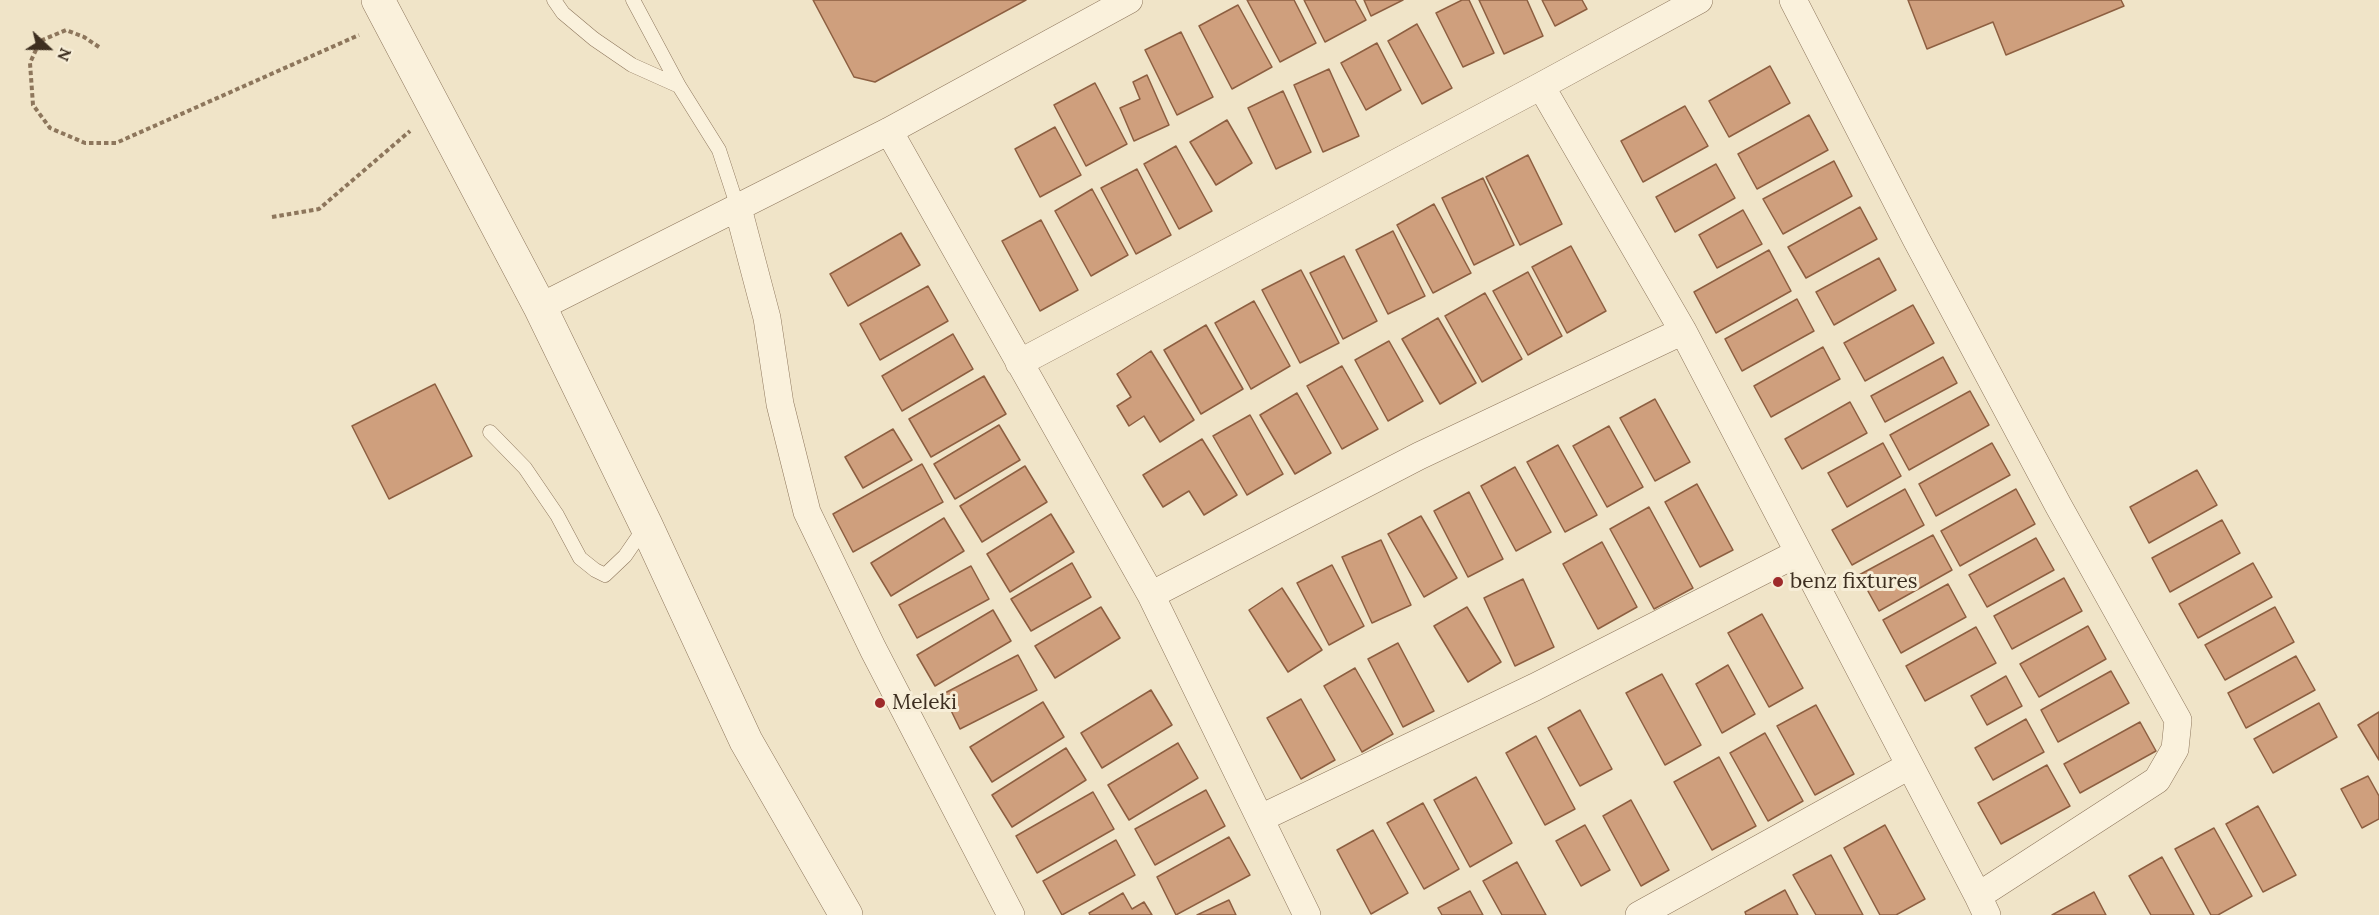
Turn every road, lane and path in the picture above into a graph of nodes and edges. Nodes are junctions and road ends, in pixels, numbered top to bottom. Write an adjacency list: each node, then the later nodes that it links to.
1 (554, 0): 8 (lane)
2 (633, 0): 8 (lane)
3 (1129, 0): 11 (street)
4 (1699, 0): 9 (street)
5 (1793, 0): 23 (street)
6 (384, 11): 7 (path); 10 (street)
7 (99, 46)
8 (680, 86): 12 (lane)
9 (1541, 87): 15 (street); 16 (street)
10 (436, 109): 13 (path); 14 (street)
11 (889, 131): 12 (street); 16 (street)
12 (738, 208): 14 (street); 25 (street)
13 (272, 217)
14 (540, 307): 18 (street)
15 (1683, 332): 19 (street); 20 (street)
16 (1019, 363): 20 (street)
17 (490, 432): 18 (lane)
18 (646, 525): 24 (street)
19 (1798, 553): 21 (street); 22 (street)
20 (1151, 595): 22 (street)
21 (1910, 766): 23 (street); 27 (street)
22 (1261, 818): 26 (street)
23 (1983, 906)
24 (846, 915)
25 (1011, 915)
26 (1307, 915)
27 (1640, 915)

